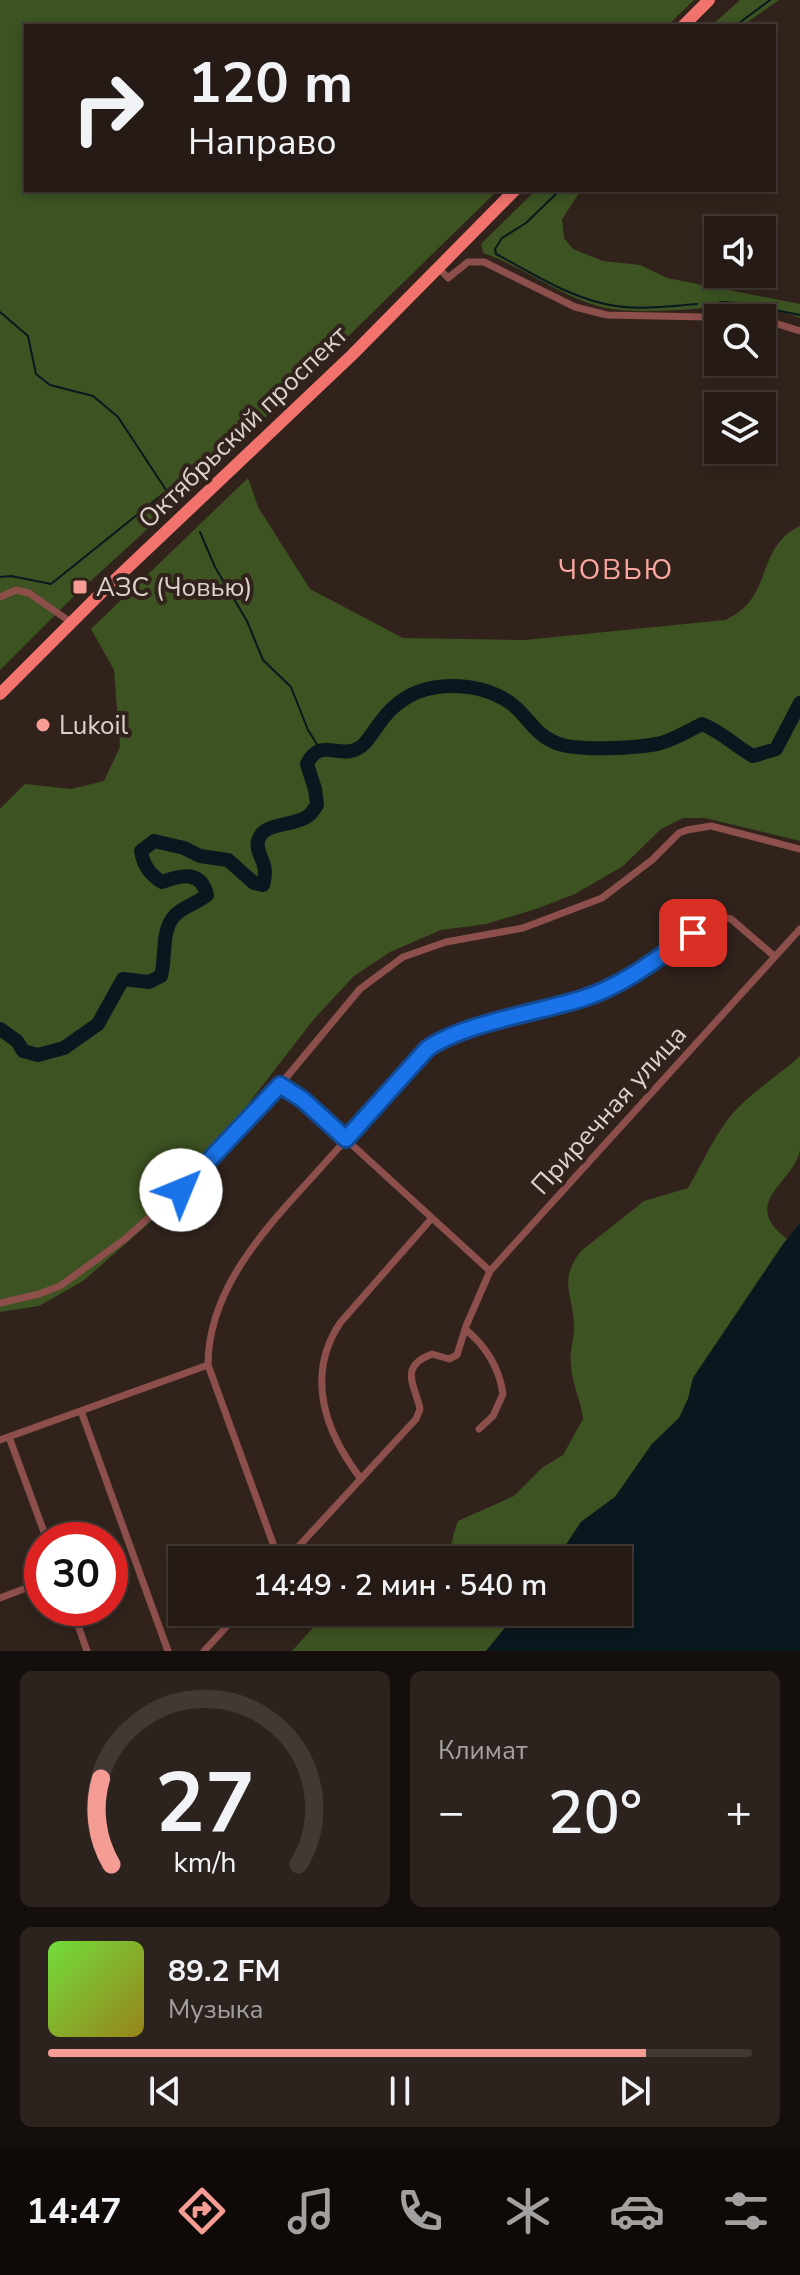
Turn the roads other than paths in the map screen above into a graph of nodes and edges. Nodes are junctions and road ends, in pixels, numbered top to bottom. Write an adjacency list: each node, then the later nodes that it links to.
1 (709, 0): 2 (main road)
2 (685, 24)
3 (513, 192): 4 (main road, Октябрьский проспект)
4 (437, 266): 5 (street); 9 (main road, Октябрьский проспект)
5 (704, 317)
6 (776, 323): 7 (street)
7 (800, 331)
8 (0, 597): 9 (street)
9 (72, 623): 10 (main road, Октябрьский проспект)
10 (0, 694)
11 (800, 849): 14 (street)
12 (800, 929): 13 (street, Приречная улица)
13 (774, 956): 15 (street); 17 (street, Приречная улица)
14 (280, 1085): 15 (street); 18 (street)
15 (346, 1139): 16 (street); 20 (street)
16 (432, 1218): 17 (street); 25 (street)
17 (490, 1271): 19 (street, Приречная улица)
18 (0, 1303)
19 (465, 1329): 22 (street); 25 (street, Приречная улица)
20 (208, 1365): 21 (street); 27 (street)
21 (81, 1411): 23 (street); 34 (street)
22 (479, 1429)
23 (9, 1437): 24 (street); 26 (street)
24 (0, 1440)
25 (361, 1479): 28 (street, Приречная улица)
26 (40, 1522)
27 (274, 1546)
28 (299, 1546)
29 (24, 1589): 30 (street)
30 (0, 1598)
31 (78, 1626): 33 (street)
32 (227, 1626): 35 (street)
33 (87, 1651)
34 (168, 1651)
35 (204, 1651)

